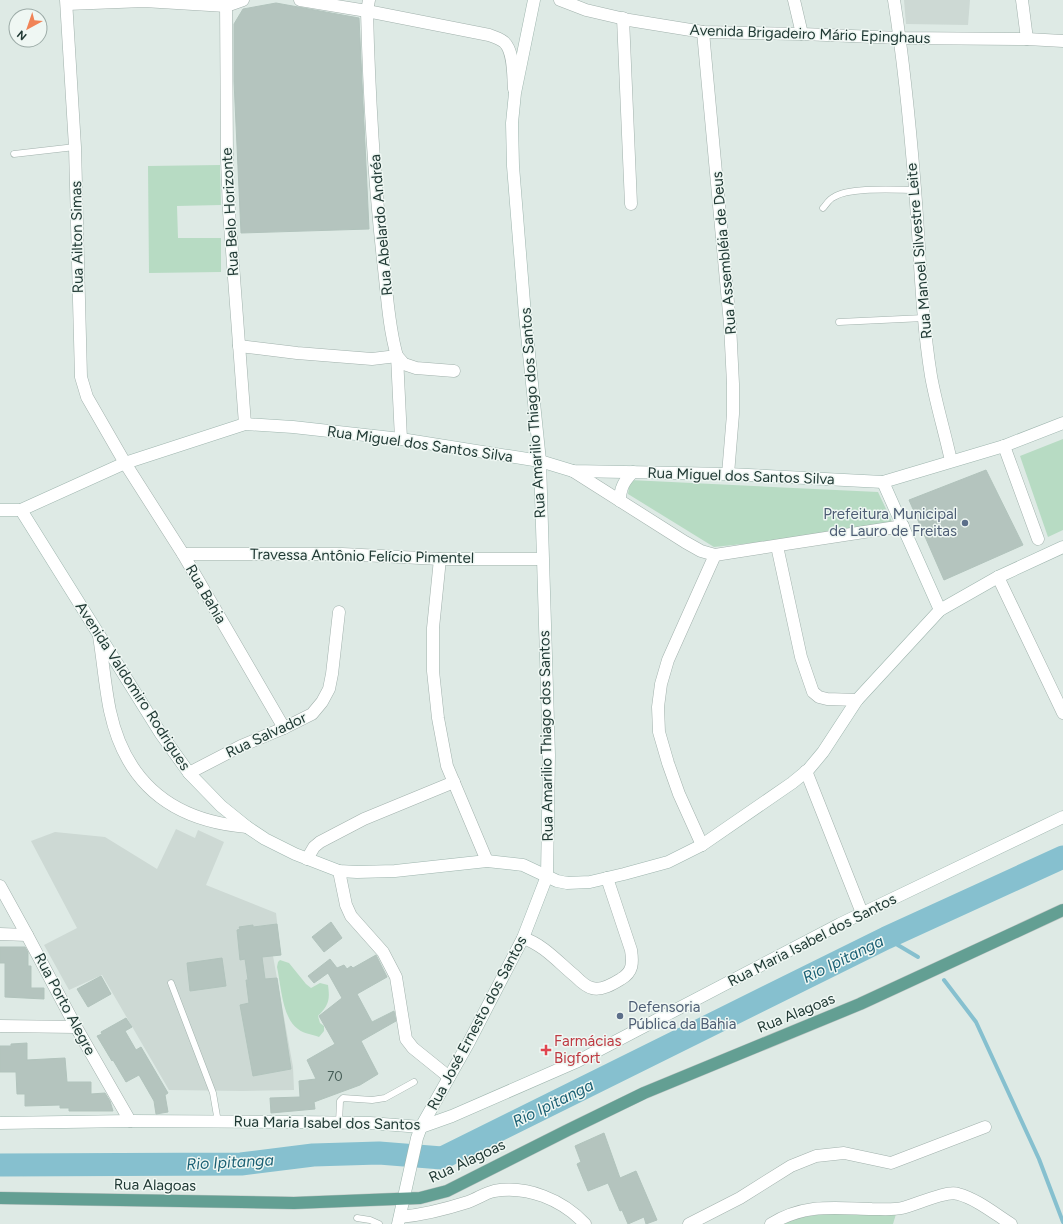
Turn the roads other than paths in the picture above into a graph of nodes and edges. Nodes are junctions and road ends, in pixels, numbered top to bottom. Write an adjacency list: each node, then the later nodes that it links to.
1 (243, 0): 9 (street)
2 (300, 0): 10 (street)
3 (534, 0): 17 (street, Rua Amarilio Thiago dos Santos)
4 (560, 0): 11 (street, Avenida Brigadeiro Mário Epinghaus)
5 (794, 0): 13 (street)
6 (894, 0): 14 (street, Rua Manoel Silvestre Leite)
7 (1022, 0): 15 (street)
8 (66, 2): 9 (street); 18 (street, Rua Ailton Simas)
9 (226, 3): 25 (street, Rua Belo Horizonte)
10 (368, 6): 17 (street); 26 (street, Rua Abelardo Andréa)
11 (623, 18): 12 (street, Avenida Brigadeiro Mário Epinghaus); 21 (street)
12 (703, 32): 13 (street, Avenida Brigadeiro Mário Epinghaus); 37 (street, Rua Assembléia de Deus)
13 (802, 34): 14 (street, Avenida Brigadeiro Mário Epinghaus)
14 (900, 38): 15 (street, Avenida Brigadeiro Mário Epinghaus); 20 (street, Rua Manoel Silvestre Leite)
15 (1027, 39): 16 (street, Avenida Brigadeiro Mário Epinghaus)
16 (1063, 41)
17 (514, 93): 32 (street, Rua Amarilio Thiago dos Santos)
18 (75, 147): 19 (lane); 34 (street, Rua Ailton Simas)
19 (14, 154)
20 (915, 190): 22 (lane); 23 (street, Rua Manoel Silvestre Leite)
21 (631, 204)
22 (823, 208)
23 (924, 318): 24 (lane); 33 (street, Rua Manoel Silvestre Leite)
24 (839, 322)
25 (239, 346): 26 (street); 29 (street, Rua Belo Horizonte)
26 (396, 356): 27 (street); 30 (street, Rua Abelardo Andréa)
27 (454, 371)
28 (1063, 423): 31 (street, Rua Miguel dos Santos Silva)
29 (246, 424): 30 (street, Rua Miguel dos Santos Silva); 34 (street, Rua Miguel dos Santos Silva)
30 (401, 439): 32 (street, Rua Miguel dos Santos Silva)
31 (1004, 446): 33 (street, Rua Miguel dos Santos Silva); 43 (street)
32 (540, 461): 35 (street, Rua Miguel dos Santos Silva); 49 (street, Rua Amarilio Thiago dos Santos)
33 (951, 461): 38 (street, Rua Miguel dos Santos Silva)
34 (125, 463): 41 (street, Rua Miguel dos Santos Silva); 46 (street, Rua Bahia)
35 (573, 472): 36 (street, Rua Miguel dos Santos Silva); 39 (street)
36 (633, 472): 37 (street, Rua Miguel dos Santos Silva); 39 (street)
37 (728, 474): 38 (street, Rua Miguel dos Santos Silva)
38 (883, 482): 42 (street)
39 (620, 501): 47 (street)
40 (0, 510): 41 (street)
41 (21, 510): 53 (street, Avenida Valdomiro Rodrigues)
42 (903, 526): 44 (street); 51 (street)
43 (1038, 539)
44 (777, 546): 47 (street); 54 (street)
45 (1063, 547): 50 (street, Avenida Valdomiro Rodrigues)
46 (183, 554): 48 (street, Travessa Antônio Felício Pimentel); 56 (street, Rua Bahia)
47 (715, 555): 62 (street)
48 (440, 559): 49 (street, Travessa Antônio Felício Pimentel); 59 (street)
49 (542, 559): 66 (street, Rua Amarilio Thiago dos Santos)
50 (998, 577): 51 (street, Avenida Valdomiro Rodrigues); 55 (street)
51 (940, 610): 54 (street, Avenida Valdomiro Rodrigues)
52 (339, 612): 56 (street, Rua Salvador)
53 (99, 636): 58 (street, Avenida Valdomiro Rodrigues); 61 (street)
54 (858, 700): 57 (street, Avenida Valdomiro Rodrigues)
55 (1063, 713)
56 (284, 728): 58 (street, Rua Salvador)
57 (806, 771): 62 (street, Avenida Valdomiro Rodrigues); 70 (street)
58 (189, 773): 61 (street, Avenida Valdomiro Rodrigues)
59 (454, 782): 63 (street); 64 (street)
60 (1063, 817): 70 (street, Rua Maria Isabel dos Santos)
61 (247, 828): 63 (street, Avenida Valdomiro Rodrigues)
62 (702, 845): 67 (street, Avenida Valdomiro Rodrigues)
63 (307, 859): 65 (street, Avenida Valdomiro Rodrigues)
64 (487, 861): 65 (street, Avenida Valdomiro Rodrigues); 66 (street, Avenida Valdomiro Rodrigues)
65 (339, 871): 77 (street)
66 (548, 876): 67 (street, Avenida Valdomiro Rodrigues); 73 (street, Rua José Ernesto dos Santos)
67 (607, 878): 73 (street)
68 (0, 886): 72 (street, Rua Porto Alegre)
69 (1063, 910): 86 (main road, Rua Alagoas)
70 (862, 913): 84 (street, Rua Maria Isabel dos Santos)
71 (0, 934): 72 (street)
72 (27, 935): 76 (street, Rua Porto Alegre)
73 (523, 938): 77 (street, Rua José Ernesto dos Santos)
74 (171, 983): 80 (lane)
75 (0, 1026): 76 (street)
76 (76, 1026): 79 (street, Rua Porto Alegre)
77 (449, 1077): 84 (street, Rua José Ernesto dos Santos)
78 (414, 1082): 82 (lane)
79 (130, 1121): 80 (street, Rua Maria Isabel dos Santos); 81 (street, Rua Maria Isabel dos Santos)
80 (218, 1122): 82 (street, Rua Maria Isabel dos Santos)
81 (0, 1123)
82 (339, 1123): 84 (street, Rua Maria Isabel dos Santos)
83 (985, 1127): 91 (street)
84 (419, 1132): 86 (street, Rua José Ernesto dos Santos)
85 (0, 1198): 86 (main road, Rua Alagoas)
86 (403, 1198): 88 (street, Rua José Ernesto dos Santos)
87 (357, 1218): 89 (lane)
88 (399, 1220): 90 (street, Rua José Ernesto dos Santos)
89 (379, 1224)
90 (585, 1224)
91 (689, 1224)
92 (771, 1224): 93 (street)
93 (1011, 1224)

